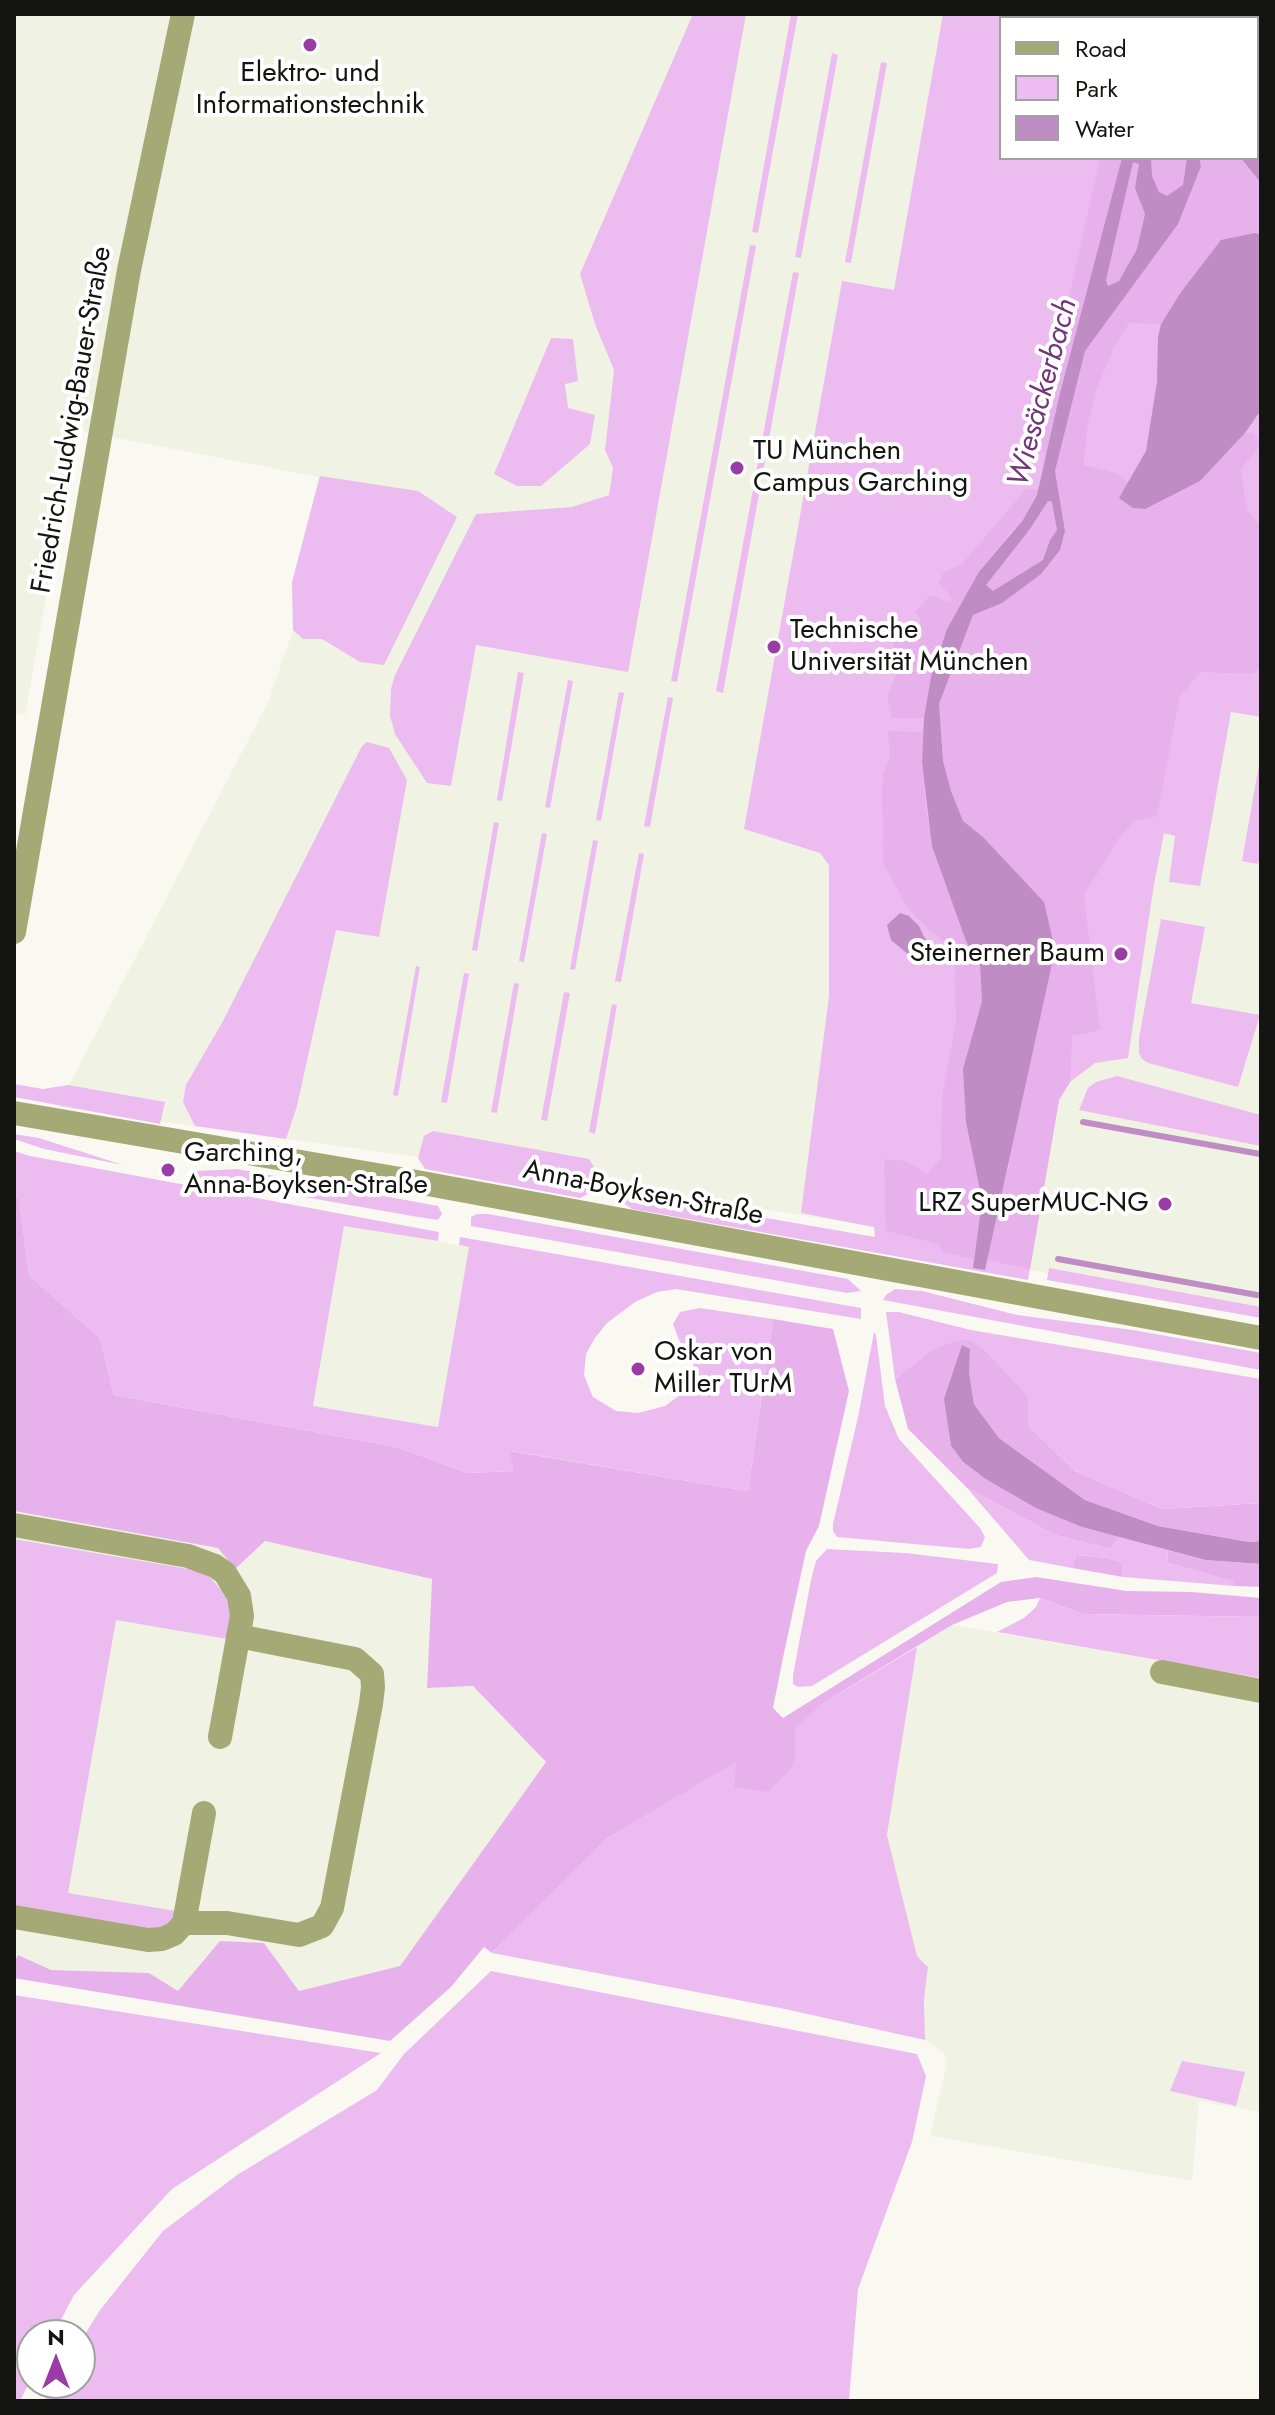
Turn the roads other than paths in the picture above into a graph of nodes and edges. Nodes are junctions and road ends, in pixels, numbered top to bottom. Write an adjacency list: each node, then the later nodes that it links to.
1 (183, 14): 2 (street, Friedrich-Ludwig-Bauer-Straße)
2 (14, 932)
3 (14, 1113): 4 (street, Anna-Boyksen-Straße)
4 (1261, 1338)
5 (14, 1525): 6 (street)
6 (238, 1636): 9 (street); 12 (street)
7 (1162, 1672): 8 (street)
8 (1261, 1691)
9 (220, 1737)
10 (204, 1813): 12 (street)
11 (14, 1917): 12 (street)
12 (184, 1923)

